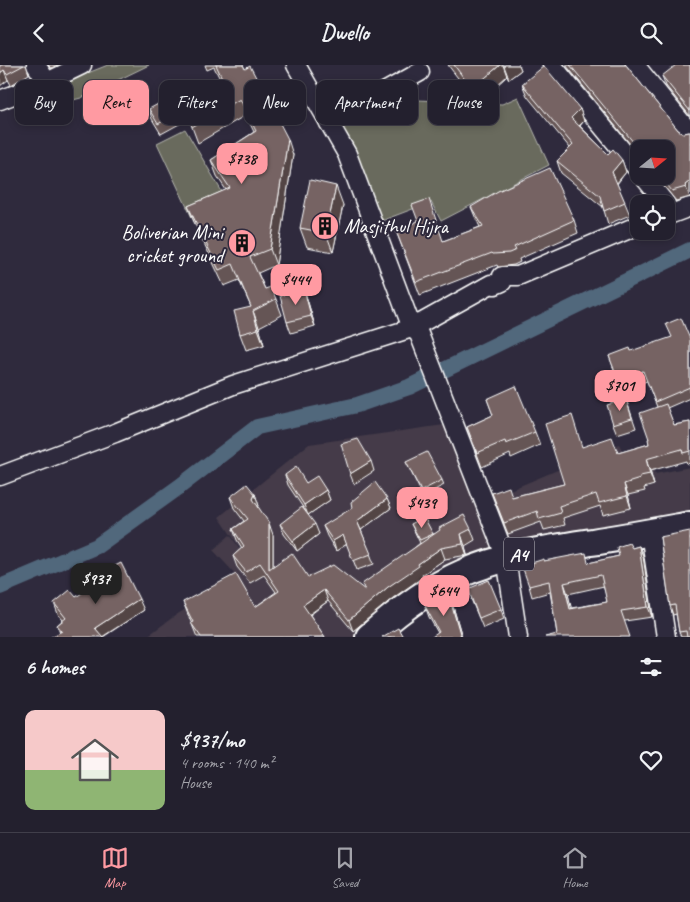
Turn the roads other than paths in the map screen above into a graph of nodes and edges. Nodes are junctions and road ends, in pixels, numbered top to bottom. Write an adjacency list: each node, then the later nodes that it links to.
1 (36, 65): 7 (street)
2 (82, 65): 8 (street)
3 (296, 65): 12 (street)
4 (552, 65): 15 (street)
5 (635, 65): 14 (street)
6 (420, 72): 9 (street)
7 (46, 80)
8 (51, 80)
9 (406, 80)
10 (15, 94): 11 (street)
11 (0, 100)
12 (316, 100)
13 (330, 125): 21 (street)
14 (690, 133)
15 (630, 160)
16 (650, 185): 17 (street)
17 (657, 195)
18 (690, 207): 19 (street)
19 (675, 208)
20 (630, 229): 21 (street)
21 (416, 331): 22 (street); 25 (street)
22 (0, 476)
23 (690, 525): 24 (highway, A4)
24 (650, 533): 25 (highway, A4); 28 (street)
25 (506, 558): 26 (highway, A4); 27 (street)
26 (369, 637)
27 (518, 637)
28 (666, 637)

